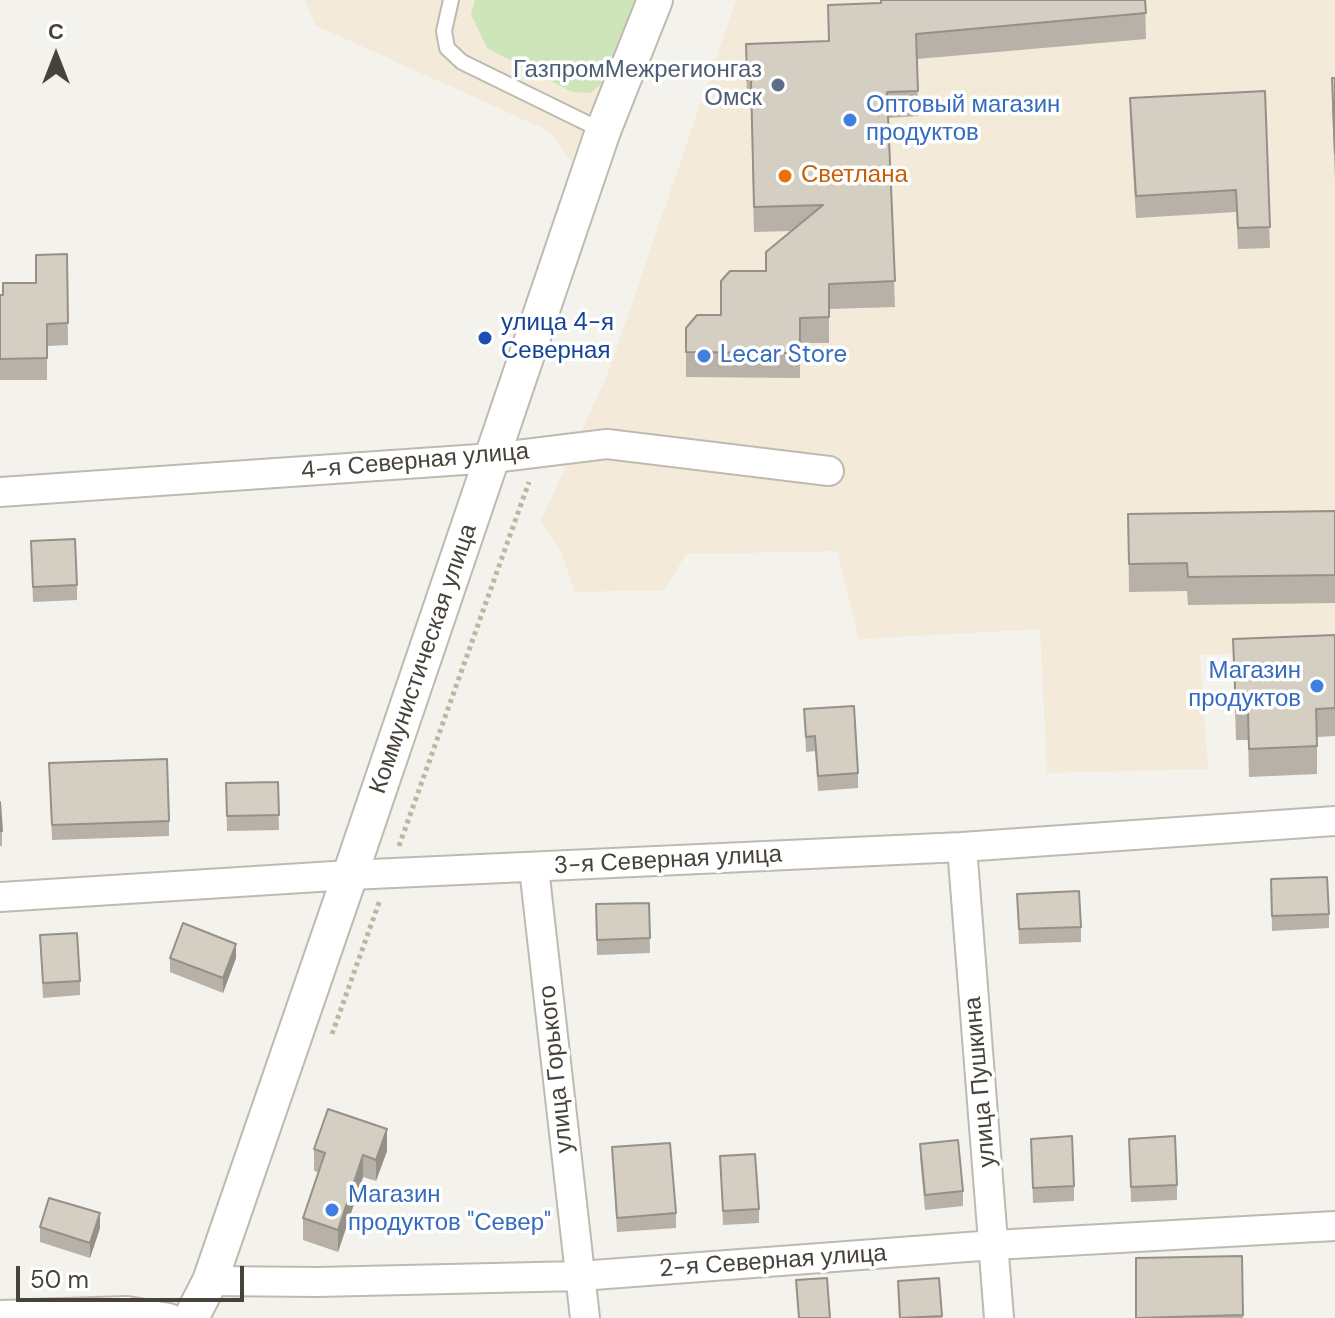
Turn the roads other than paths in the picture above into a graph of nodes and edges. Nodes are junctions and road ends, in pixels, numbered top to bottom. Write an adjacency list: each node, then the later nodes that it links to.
1 (451, 0): 3 (lane)
2 (655, 0): 3 (street, Коммунистическая улица)
3 (603, 131): 4 (street, Коммунистическая улица)
4 (493, 458): 5 (street, 4-я Северная улица); 6 (street, 4-я Северная улица); 10 (street, Коммунистическая улица)
5 (829, 471)
6 (0, 492)
7 (1335, 821): 8 (street, 3-я Северная улица)
8 (962, 847): 9 (street, 3-я Северная улица); 13 (street, улица Пушкина)
9 (534, 868): 10 (street, 3-я Северная улица); 14 (street, улица Горького)
10 (350, 875): 11 (street, 3-я Северная улица); 15 (street, Коммунистическая улица)
11 (0, 897)
12 (1335, 1226): 13 (street, 2-я Северная улица)
13 (994, 1245): 14 (street, 2-я Северная улица); 20 (street, улица Пушкина)
14 (580, 1276): 15 (street, 2-я Северная улица); 19 (street, улица Горького)
15 (210, 1281): 18 (street, Коммунистическая улица)
16 (0, 1315): 17 (street)
17 (169, 1318)
18 (191, 1318)
19 (585, 1318)
20 (999, 1318)

